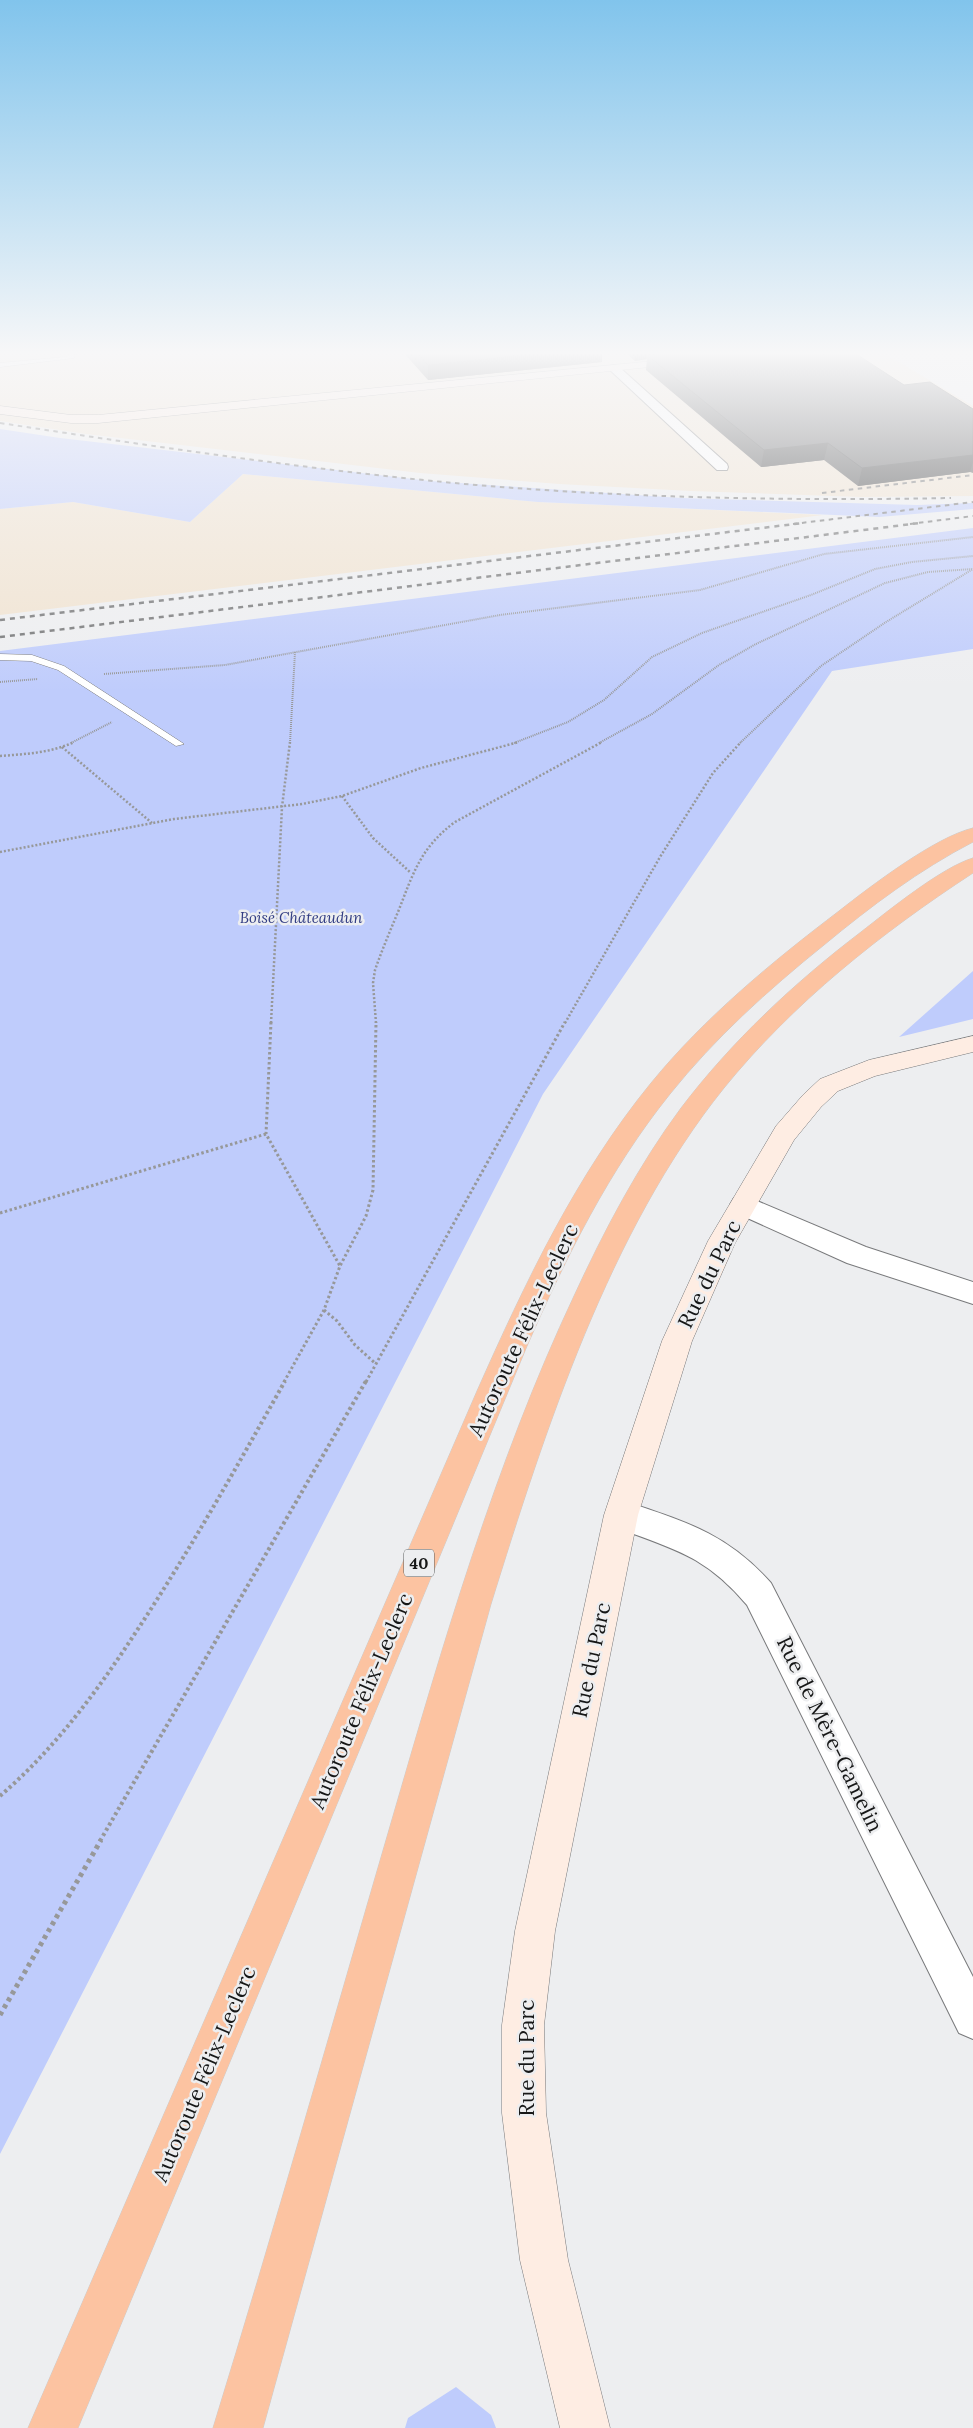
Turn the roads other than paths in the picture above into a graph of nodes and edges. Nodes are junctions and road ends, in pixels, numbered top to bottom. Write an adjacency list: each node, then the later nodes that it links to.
1 (0, 657): 2 (lane)
2 (179, 744)
3 (973, 834): 10 (highway, Autoroute Félix-Leclerc / 40)
4 (973, 864): 11 (highway)
5 (973, 1044): 6 (street, Rue du Parc)
6 (742, 1206): 7 (street); 8 (street, Rue du Parc)
7 (973, 1293)
8 (621, 1515): 9 (street, Rue de Mère-Gamelin); 12 (street, Rue du Parc)
9 (973, 2019)
10 (53, 2428)
11 (238, 2428)
12 (585, 2428)

